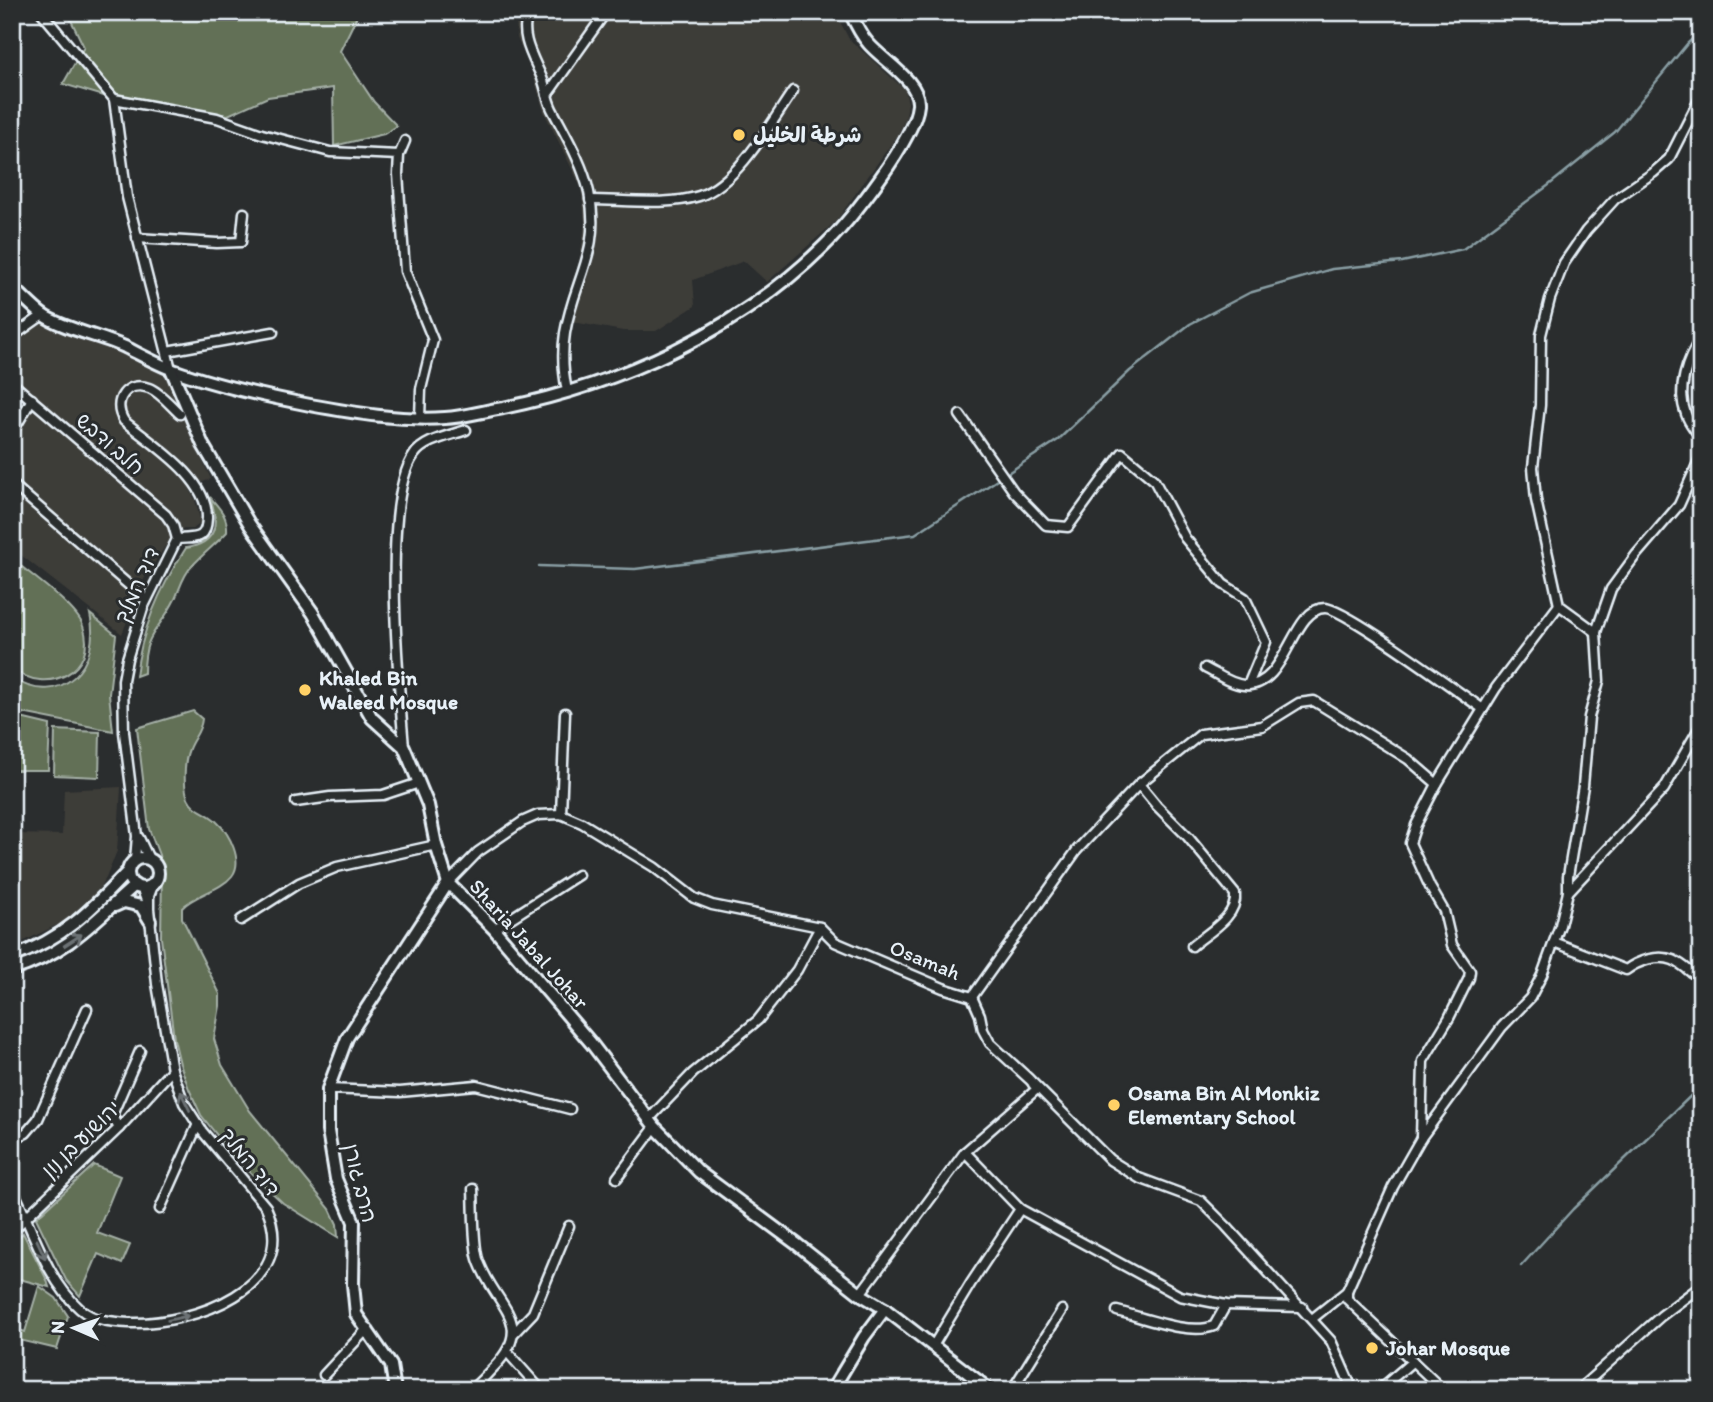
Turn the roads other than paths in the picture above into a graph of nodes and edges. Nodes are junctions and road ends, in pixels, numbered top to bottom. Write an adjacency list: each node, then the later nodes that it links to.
1 (41, 12): 8 (street)
2 (528, 12): 6 (street)
3 (606, 12): 6 (street)
4 (850, 12): 22 (street)
5 (793, 91): 11 (street)
6 (547, 94): 11 (street)
7 (1701, 96): 34 (street)
8 (114, 99): 10 (street); 13 (street)
9 (405, 141): 10 (street)
10 (399, 155): 26 (street)
11 (590, 200): 22 (street)
12 (244, 213): 13 (street)
13 (137, 238): 19 (street)
14 (12, 287): 15 (street)
15 (43, 315): 17 (street); 20 (street)
16 (273, 332): 19 (street)
17 (12, 337)
18 (1701, 338): 29 (street)
19 (167, 351): 20 (street)
20 (172, 369): 26 (street); 41 (street, Sharia Jabal Johar)
21 (12, 383): 23 (street, חלב ודבש)
22 (567, 391): 26 (street)
23 (32, 400): 28 (street); 32 (street, חלב ודבש)
24 (180, 414): 32 (street, דוד המלך)
25 (960, 415): 37 (street)
26 (420, 418)
27 (466, 430): 41 (street)
28 (12, 433)
29 (1701, 439)
30 (1701, 456): 35 (street)
31 (12, 484): 33 (street)
32 (177, 539): 33 (street, דוד המלך)
33 (146, 600): 47 (street, דוד המלך)
34 (1559, 605): 35 (street); 38 (street)
35 (1596, 632): 56 (street)
36 (1205, 668): 37 (street)
37 (1248, 685): 38 (street)
38 (1483, 709): 44 (street)
39 (565, 713): 46 (street)
40 (1701, 725): 56 (street)
41 (404, 747): 42 (street, Sharia Jabal Johar)
42 (419, 783): 45 (street); 48 (street, Sharia Jabal Johar)
43 (1139, 784): 44 (street); 63 (street); 67 (street)
44 (1437, 785): 77 (street)
45 (296, 802)
46 (561, 814): 54 (street); 60 (street, Osamah)
47 (137, 836): 49 (street, דוד המלך); 50 (street, דוד המלך)
48 (436, 845): 54 (street, Sharia Jabal Johar); 59 (street)
49 (149, 859): 50 (street); 53 (street)
50 (135, 860): 51 (street)
51 (128, 871): 55 (street); 64 (street)
52 (578, 875): 61 (street)
53 (154, 883): 55 (street); 58 (street, דוד המלך)
54 (448, 883): 61 (street, Sharia Jabal Johar); 72 (street, הרב גורן)
55 (138, 886): 57 (street); 58 (street, דוד המלך)
56 (1567, 892): 62 (street)
57 (110, 909): 58 (street); 65 (street, one-way to 57)
58 (149, 915): 70 (street, דוד המלך)
59 (241, 920)
60 (820, 927): 67 (street, Osamah); 74 (street)
61 (494, 929): 74 (street, Sharia Jabal Johar)
62 (1554, 942): 66 (street); 77 (street)
63 (1192, 946)
64 (12, 957)
65 (12, 970)
66 (1692, 973)
67 (972, 997): 71 (street, Osamah)
68 (87, 1009): 78 (street)
69 (140, 1051): 76 (street)
70 (172, 1070): 75 (street, דוד המלך, one-way to 70); 76 (street, יהושוע בן נון)
71 (1029, 1079): 79 (street); 92 (street, Osamah)
72 (328, 1089): 73 (street); 97 (street, הרב גורן)
73 (570, 1109)
74 (652, 1123): 80 (street); 90 (street, Sharia Jabal Johar)
75 (198, 1124): 83 (street); 85 (street, דוד המלך, one-way to 75)
76 (119, 1128): 85 (street, יהושוע בן נון)
77 (1421, 1138): 89 (street)
78 (12, 1139)
79 (965, 1152): 84 (street); 90 (street)
80 (617, 1178)
81 (12, 1188): 85 (street, דוד המלך)
82 (473, 1189): 98 (street)
83 (160, 1209)
84 (1020, 1209): 91 (street); 99 (street)
85 (26, 1216): 87 (street, יהושוע בן נון)
86 (569, 1226): 98 (street)
87 (12, 1231)
88 (1701, 1286): 112 (street)
89 (1347, 1291): 96 (street); 101 (street)
90 (860, 1294): 93 (street, Sharia Jabal Johar)
91 (1226, 1305): 92 (street); 95 (street)
92 (1302, 1307): 96 (street, Osamah)
93 (885, 1309): 99 (street, Sharia Jabal Johar); 106 (street)
94 (1062, 1310): 108 (street)
95 (1117, 1311)
96 (1312, 1319): 109 (street, Osamah)
97 (368, 1328): 102 (street); 103 (street, הרב גורן)
98 (514, 1333): 100 (street)
99 (933, 1346): 107 (street, Sharia Jabal Johar)
100 (508, 1353): 104 (street); 105 (street)
101 (1413, 1361): 110 (street); 111 (street)
102 (324, 1375)
103 (395, 1390)
104 (471, 1390)
105 (541, 1390)
106 (832, 1390)
107 (990, 1390)
108 (1012, 1390)
109 (1354, 1390)
110 (1379, 1390)
111 (1443, 1390)
112 (1578, 1390)

